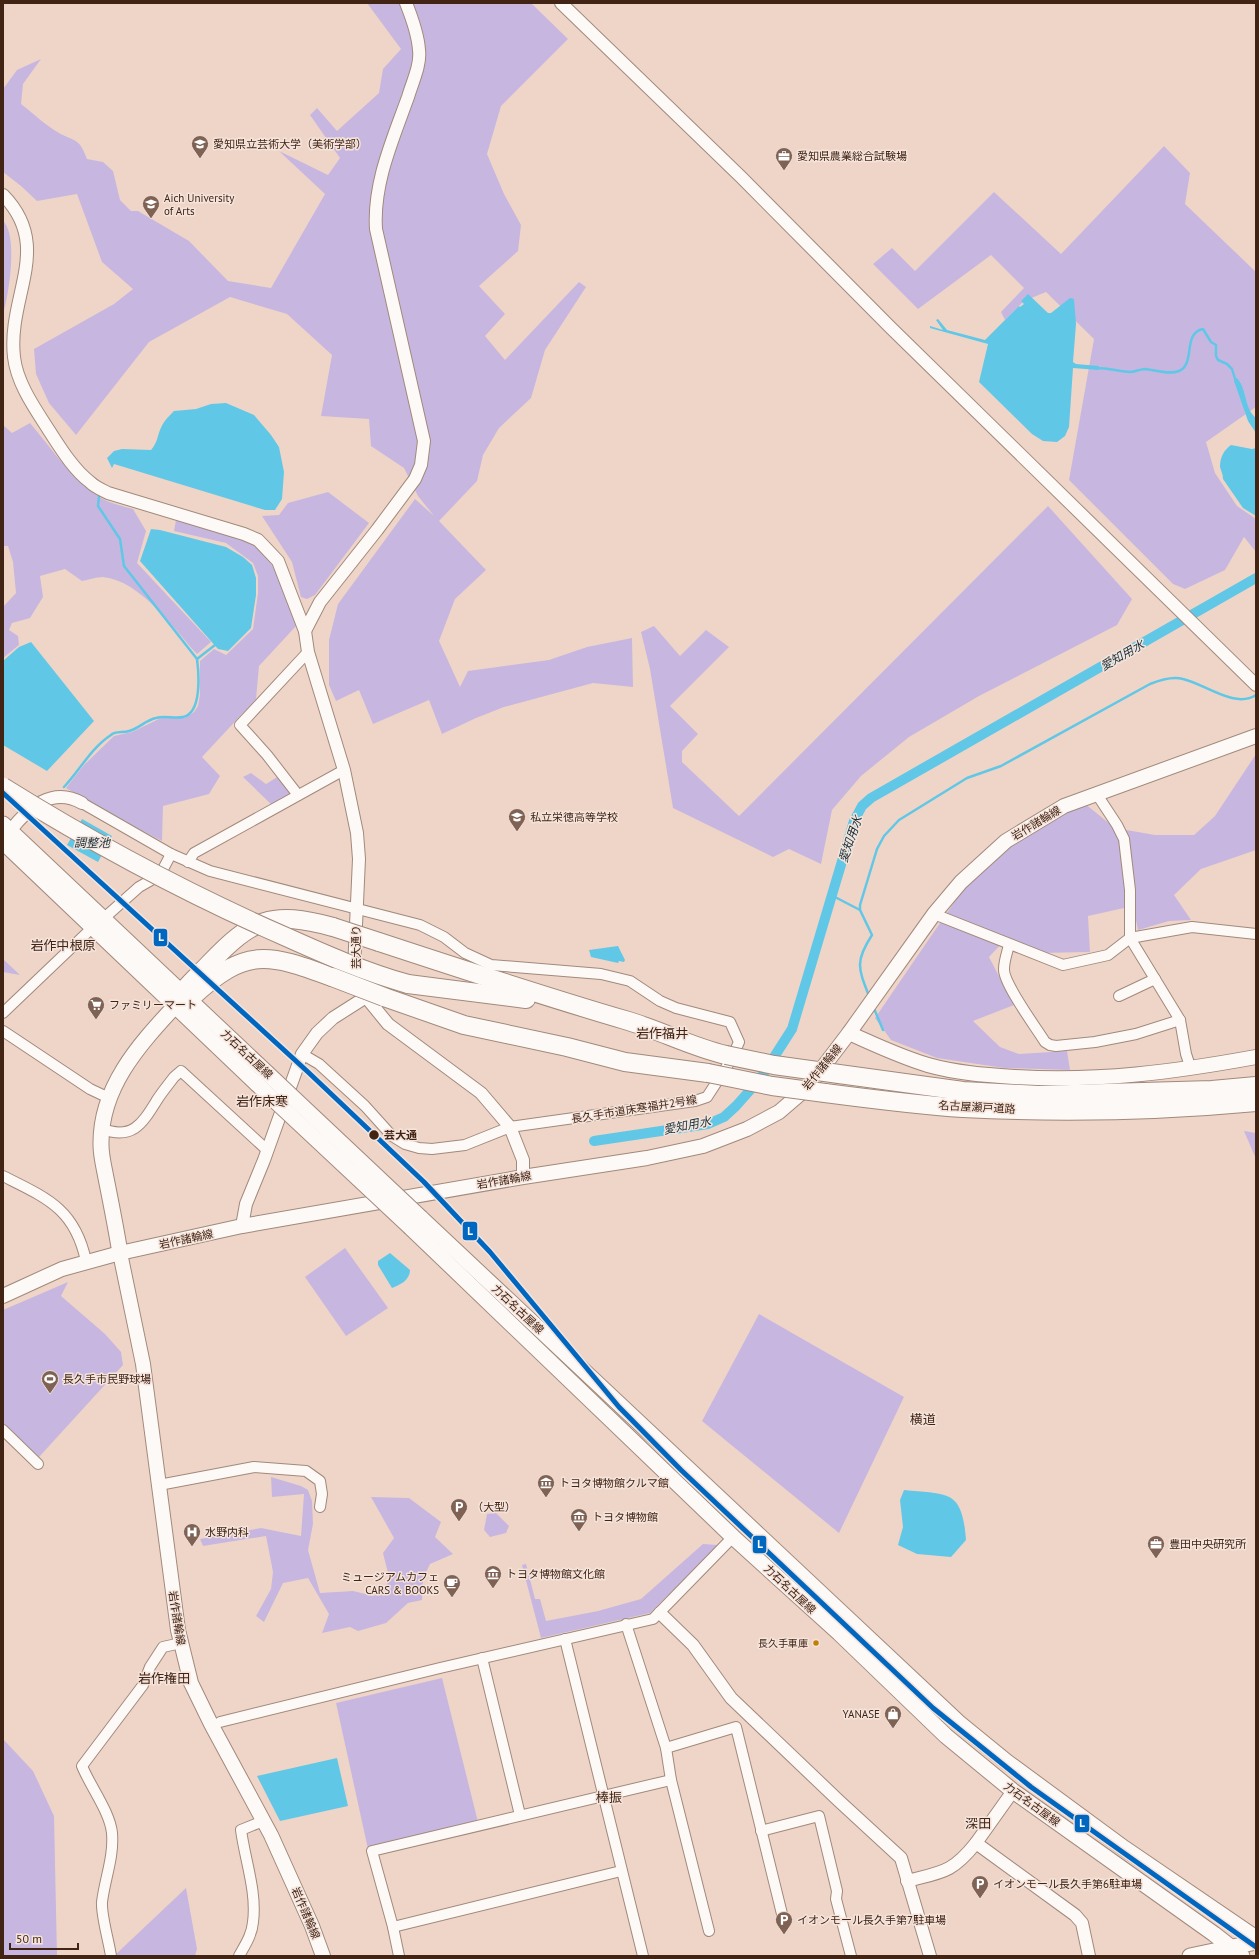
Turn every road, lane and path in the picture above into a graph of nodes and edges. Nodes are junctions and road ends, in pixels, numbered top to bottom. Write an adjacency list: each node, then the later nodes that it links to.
1 (406, 3): 4 (street)
2 (561, 3): 6 (street)
3 (3, 195): 4 (street, 芸大通り)
4 (305, 631): 5 (street, 芸大通り)
5 (308, 652): 8 (street, 芸大通り); 11 (street)
6 (1256, 685)
7 (1256, 736): 10 (main road, 岩作諸輪線)
8 (344, 770): 11 (street); 17 (street, 芸大通り)
9 (3, 787): 24 (highway, bridge)
10 (1096, 793): 18 (main road, 岩作諸輪線); 21 (street)
11 (298, 795): 16 (street)
12 (3, 796): 24 (highway)
13 (82, 803): 14 (street); 15 (street)
14 (5, 832): 19 (main road, 力石名古屋線)
15 (171, 854): 16 (street); 19 (street)
16 (188, 862): 17 (street)
17 (357, 910): 26 (street, 芸大通り); 40 (street, 長久手市道床寒福井2号線)
18 (934, 914): 22 (street); 32 (main road, 岩作諸輪線)
19 (98, 923): 27 (main road, 力石名古屋線); 29 (street)
20 (1256, 934): 21 (street)
21 (1130, 938): 22 (street); 23 (street)
22 (1009, 945): 30 (street)
23 (1155, 979): 25 (street); 30 (street)
24 (407, 988): 28 (highway); 33 (highway)
25 (1119, 996)
26 (366, 997): 34 (street); 40 (street, 芸大通り)
27 (182, 999): 28 (highway, bridge); 33 (highway, bridge); 38 (main road); 48 (main road, 力石名古屋線, bridge)
28 (577, 1007): 37 (highway, 名古屋瀬戸道路, bridge)
29 (3, 1013)
30 (1180, 1020): 36 (street)
31 (3, 1031): 38 (street)
32 (849, 1033): 36 (main road, 岩作諸輪線); 44 (main road, 岩作諸輪線)
33 (567, 1047): 39 (highway, 名古屋瀬戸道路, bridge)
34 (302, 1054): 40 (street); 42 (street)
35 (1256, 1057): 36 (main road, 岩作諸輪線)
36 (1191, 1069)
37 (1256, 1086)
38 (109, 1098): 41 (main road)
39 (1256, 1102)
40 (510, 1127): 44 (street)
41 (102, 1129): 42 (street); 46 (main road)
42 (267, 1150): 45 (street)
43 (3, 1176): 47 (street)
44 (523, 1177): 45 (main road, 岩作諸輪線)
45 (242, 1226): 46 (main road, 岩作諸輪線)
46 (120, 1253): 47 (main road, 岩作諸輪線); 52 (main road, 岩作諸輪線)
47 (86, 1261): 49 (main road, 岩作諸輪線)
48 (457, 1263): 54 (main road, 力石名古屋線); 74 (main road, 力石名古屋線)
49 (3, 1296)
50 (3, 1430): 51 (street)
51 (38, 1464)
52 (159, 1485): 53 (street); 58 (main road, 岩作諸輪線)
53 (320, 1507)
54 (733, 1536): 55 (street); 63 (main road, 力石名古屋線)
55 (660, 1613): 56 (street); 70 (street)
56 (626, 1624): 57 (street); 61 (street)
57 (565, 1639): 59 (street); 64 (street)
58 (180, 1644): 66 (main road, 岩作諸輪線); 77 (street)
59 (482, 1658): 60 (street); 65 (street)
60 (220, 1722)
61 (666, 1748): 62 (street); 67 (street)
62 (671, 1780): 64 (street); 73 (street)
63 (1013, 1791): 68 (street); 76 (main road, 力石名古屋線)
64 (604, 1795): 65 (street); 69 (street)
65 (520, 1815): 72 (street)
66 (263, 1821): 78 (street); 79 (main road, 岩作諸輪線)
67 (761, 1831): 71 (street); 82 (street)
68 (976, 1843): 70 (street); 84 (street)
69 (621, 1870): 72 (street); 81 (street)
70 (907, 1881): 83 (street)
71 (782, 1914)
72 (394, 1927): 80 (street)
73 (709, 1931)
74 (1256, 1938)
75 (1256, 1942): 76 (main road)
76 (1237, 1952): 85 (main road)
77 (111, 1956)
78 (239, 1956)
79 (323, 1956)
80 (399, 1956)
81 (643, 1956)
82 (851, 1956)
83 (930, 1956)
84 (1089, 1956)
85 (1190, 1956)

